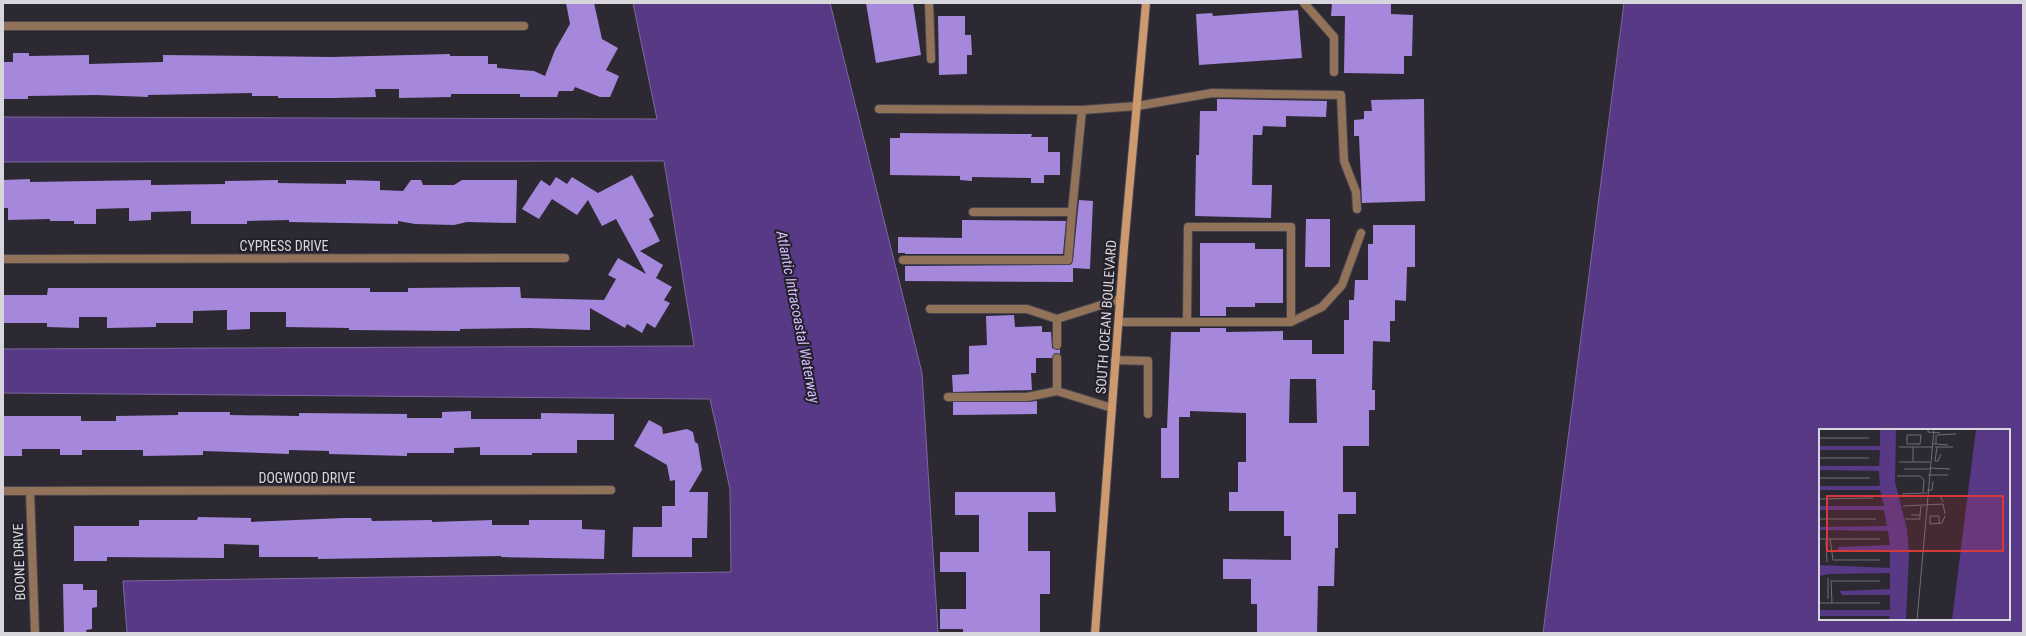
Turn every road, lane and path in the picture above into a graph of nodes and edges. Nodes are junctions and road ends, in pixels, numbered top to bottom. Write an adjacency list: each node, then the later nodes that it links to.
1 (929, 3): 6 (street)
2 (1146, 3): 8 (main road, SOUTH OCEAN BOULEVARD)
3 (1304, 3): 7 (street)
4 (3, 26): 5 (street)
5 (524, 26)
6 (930, 59)
7 (1334, 72)
8 (1137, 106): 10 (street); 11 (street); 18 (main road, SOUTH OCEAN BOULEVARD)
9 (879, 109): 10 (street)
10 (1082, 110): 13 (street)
11 (1357, 209)
12 (973, 212): 13 (street)
13 (1072, 212): 17 (street)
14 (1361, 233): 23 (street)
15 (566, 258): 16 (street, CYPRESS DRIVE)
16 (3, 259)
17 (903, 260)
18 (1120, 298): 20 (street); 21 (main road, SOUTH OCEAN BOULEVARD)
19 (930, 309): 20 (street)
20 (1057, 319): 24 (street)
21 (1118, 322): 22 (street); 26 (main road, SOUTH OCEAN BOULEVARD)
22 (1187, 322): 23 (street); 23 (street)
23 (1291, 322)
24 (1056, 345)
25 (1057, 358): 27 (street)
26 (1116, 360): 29 (main road, SOUTH OCEAN BOULEVARD); 30 (street)
27 (1057, 391): 28 (street); 29 (street)
28 (948, 398)
29 (1112, 408): 35 (main road, SOUTH OCEAN BOULEVARD)
30 (1148, 414)
31 (611, 490): 33 (street, DOGWOOD DRIVE)
32 (3, 491): 33 (street, DOGWOOD DRIVE)
33 (30, 491): 34 (street, BOONE DRIVE)
34 (35, 633)
35 (1095, 633)

